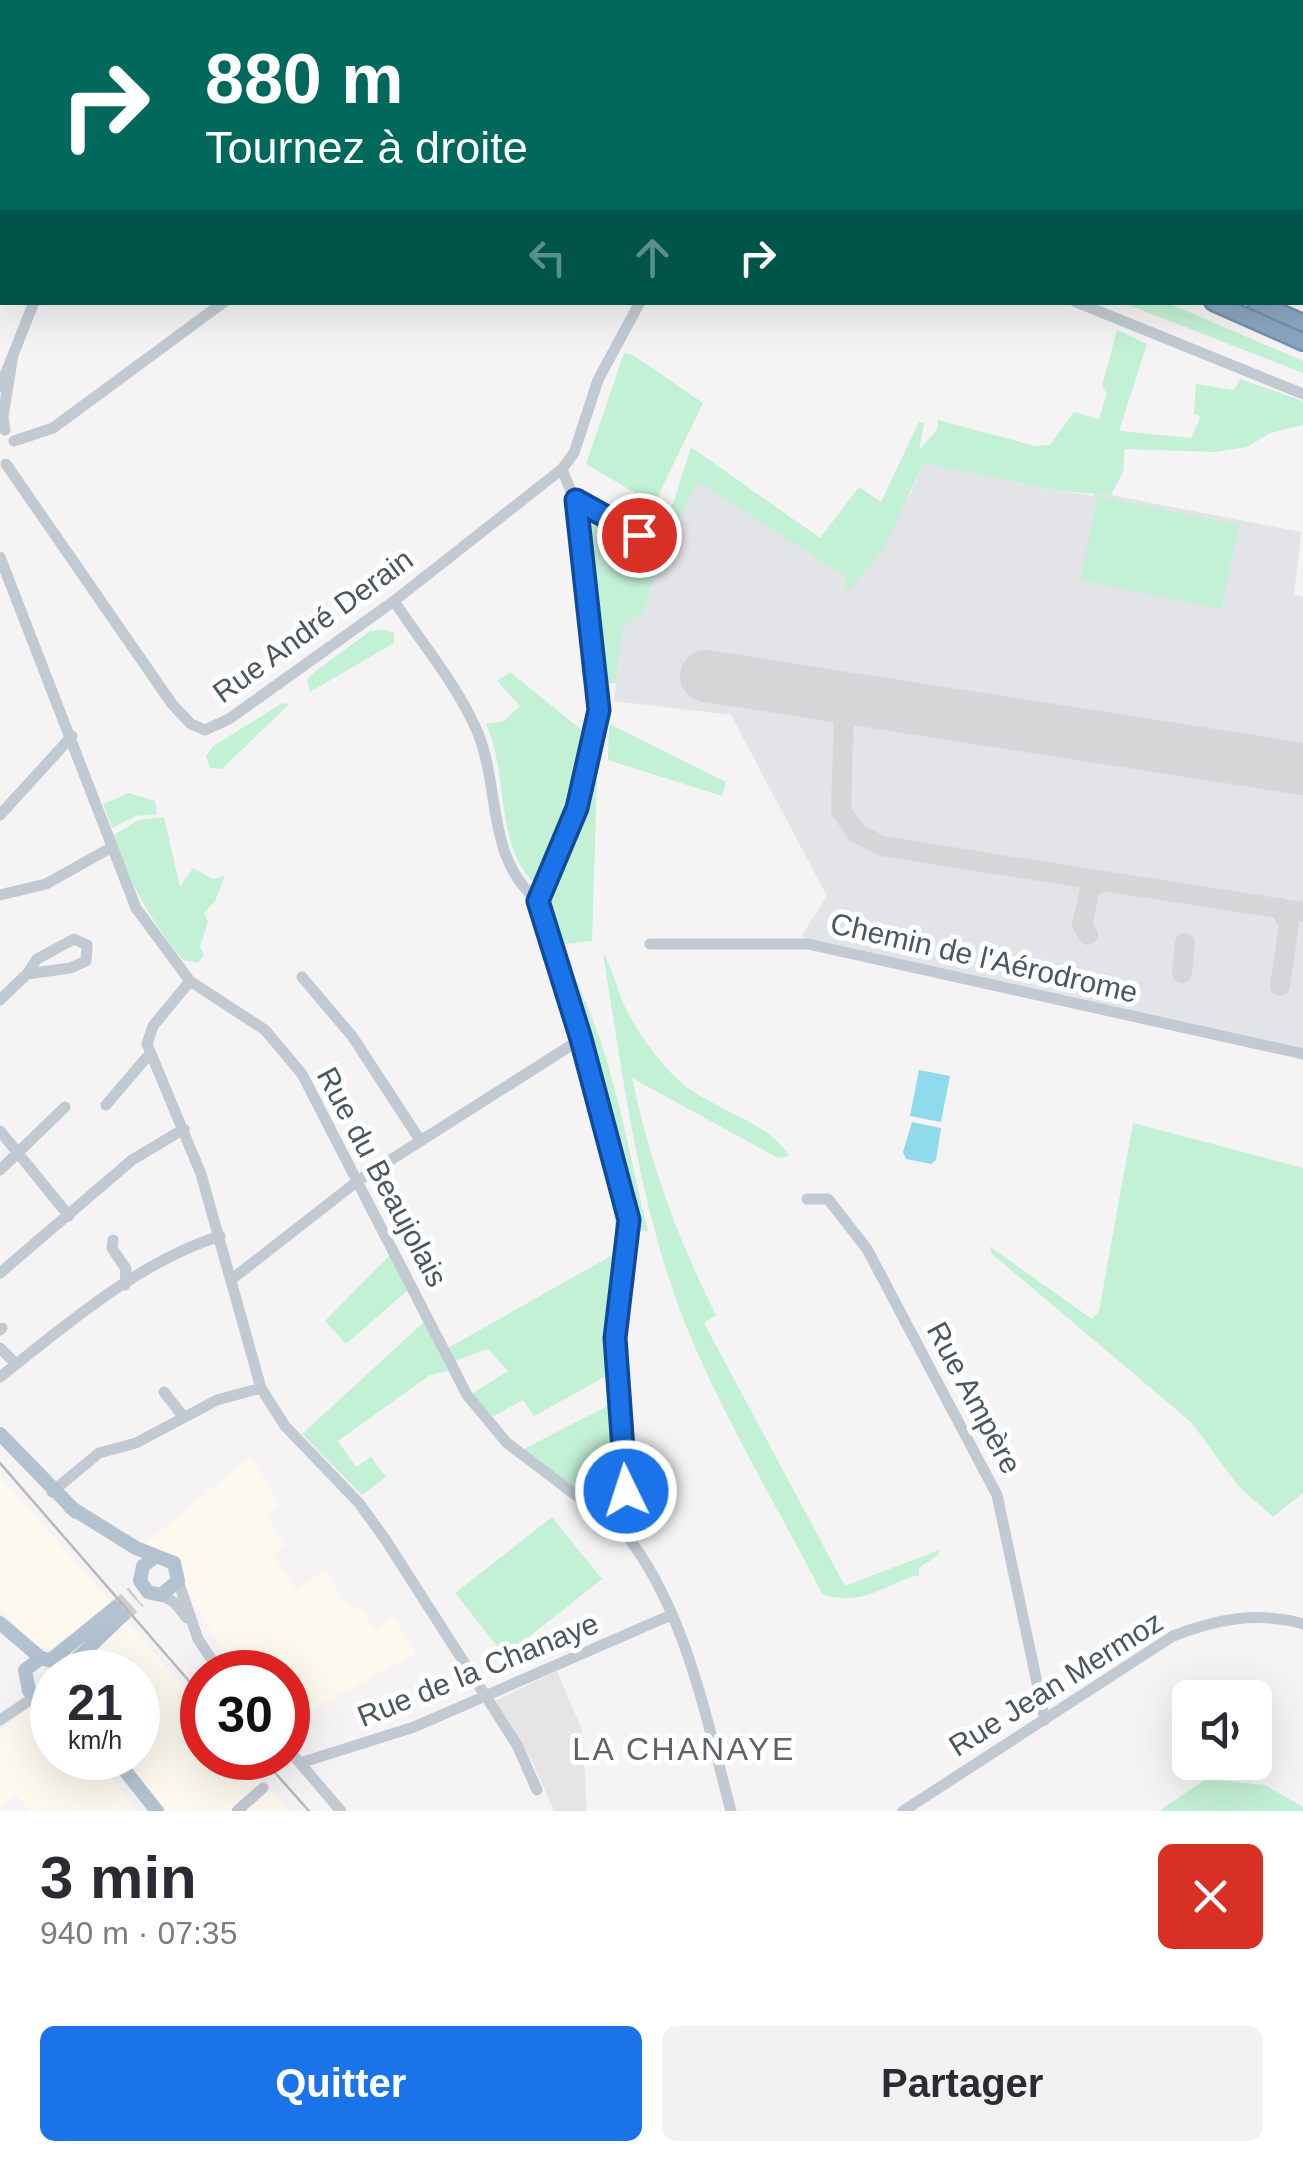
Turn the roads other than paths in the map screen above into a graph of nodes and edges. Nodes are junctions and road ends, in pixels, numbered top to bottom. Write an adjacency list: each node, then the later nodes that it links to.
1 (33, 305): 9 (street)
2 (220, 305): 13 (street)
3 (638, 305): 15 (street)
4 (1083, 305): 11 (street)
5 (1220, 305): 8 (highway)
6 (1263, 305): 7 (highway)
7 (1303, 323)
8 (1303, 342)
9 (13, 355): 10 (street); 12 (street)
10 (0, 387)
11 (1303, 394)
12 (3, 428): 13 (street)
13 (14, 442): 14 (street)
14 (6, 468): 19 (street, Rue André Derain)
15 (562, 469): 16 (street); 19 (street, Rue André Derain)
16 (576, 500): 17 (street); 24 (street)
17 (639, 535)
18 (0, 557): 20 (street, Rue du Beaujolais)
19 (394, 601): 24 (street)
20 (72, 736): 21 (street); 22 (street, Rue du Beaujolais)
21 (0, 815)
22 (112, 847): 23 (street); 28 (street, Rue du Beaujolais)
23 (0, 895)
24 (538, 901): 30 (street)
25 (650, 944): 31 (street, Chemin de l'Aérodrome)
26 (27, 974): 26 (street); 29 (street)
27 (302, 977): 37 (street)
28 (190, 981): 32 (street); 40 (street, Rue du Beaujolais)
29 (0, 1000)
30 (581, 1039): 37 (street); 57 (street)
31 (1303, 1054)
32 (152, 1057): 33 (street); 35 (street)
33 (106, 1105)
34 (65, 1107): 38 (street)
35 (184, 1129): 42 (street); 43 (street)
36 (0, 1131): 38 (street)
37 (420, 1140): 40 (street)
38 (18, 1153): 39 (street); 42 (street)
39 (0, 1170)
40 (359, 1180): 46 (street); 57 (street, Rue du Beaujolais)
41 (808, 1198): 76 (street, Rue Ampère)
42 (69, 1216): 45 (street)
43 (220, 1236): 46 (street); 47 (street)
44 (113, 1240): 47 (street)
45 (0, 1273)
46 (232, 1279): 51 (street)
47 (125, 1286): 49 (street)
48 (0, 1348): 49 (street)
49 (16, 1364): 50 (street)
50 (0, 1377)
51 (260, 1388): 53 (street); 72 (street)
52 (181, 1390): 53 (street)
53 (182, 1416): 55 (street)
54 (0, 1434): 55 (main road)
55 (52, 1492): 56 (main road)
56 (70, 1508): 58 (main road); 60 (main road)
57 (622, 1530): 61 (street, Rue du Beaujolais)
58 (155, 1557): 59 (main road); 60 (main road)
59 (178, 1581): 60 (main road); 62 (street)
60 (145, 1589): 62 (street)
61 (671, 1614): 72 (street, Rue de la Chanaye); 87 (street, Rue du Beaujolais)
62 (190, 1619): 68 (street)
63 (0, 1623): 65 (main road); 70 (main road)
64 (1303, 1624): 76 (street, Rue Jean Mermoz)
65 (35, 1650)
66 (59, 1650): 67 (main road)
67 (83, 1650)
68 (208, 1650)
69 (30, 1672): 70 (main road)
70 (25, 1676): 71 (main road); 74 (street)
71 (30, 1681)
72 (484, 1696): 77 (street, Rue de la Chanaye); 82 (street)
73 (30, 1703): 74 (street)
74 (11, 1709): 75 (street)
75 (0, 1720)
76 (1045, 1720): 88 (street, Rue Jean Mermoz)
77 (310, 1761)
78 (310, 1775): 86 (street)
79 (122, 1780): 83 (main road)
80 (132, 1780): 84 (main road)
81 (263, 1788): 85 (street)
82 (536, 1790)
83 (147, 1811)
84 (157, 1811)
85 (237, 1811)
86 (341, 1811)
87 (731, 1811)
88 (903, 1811)

